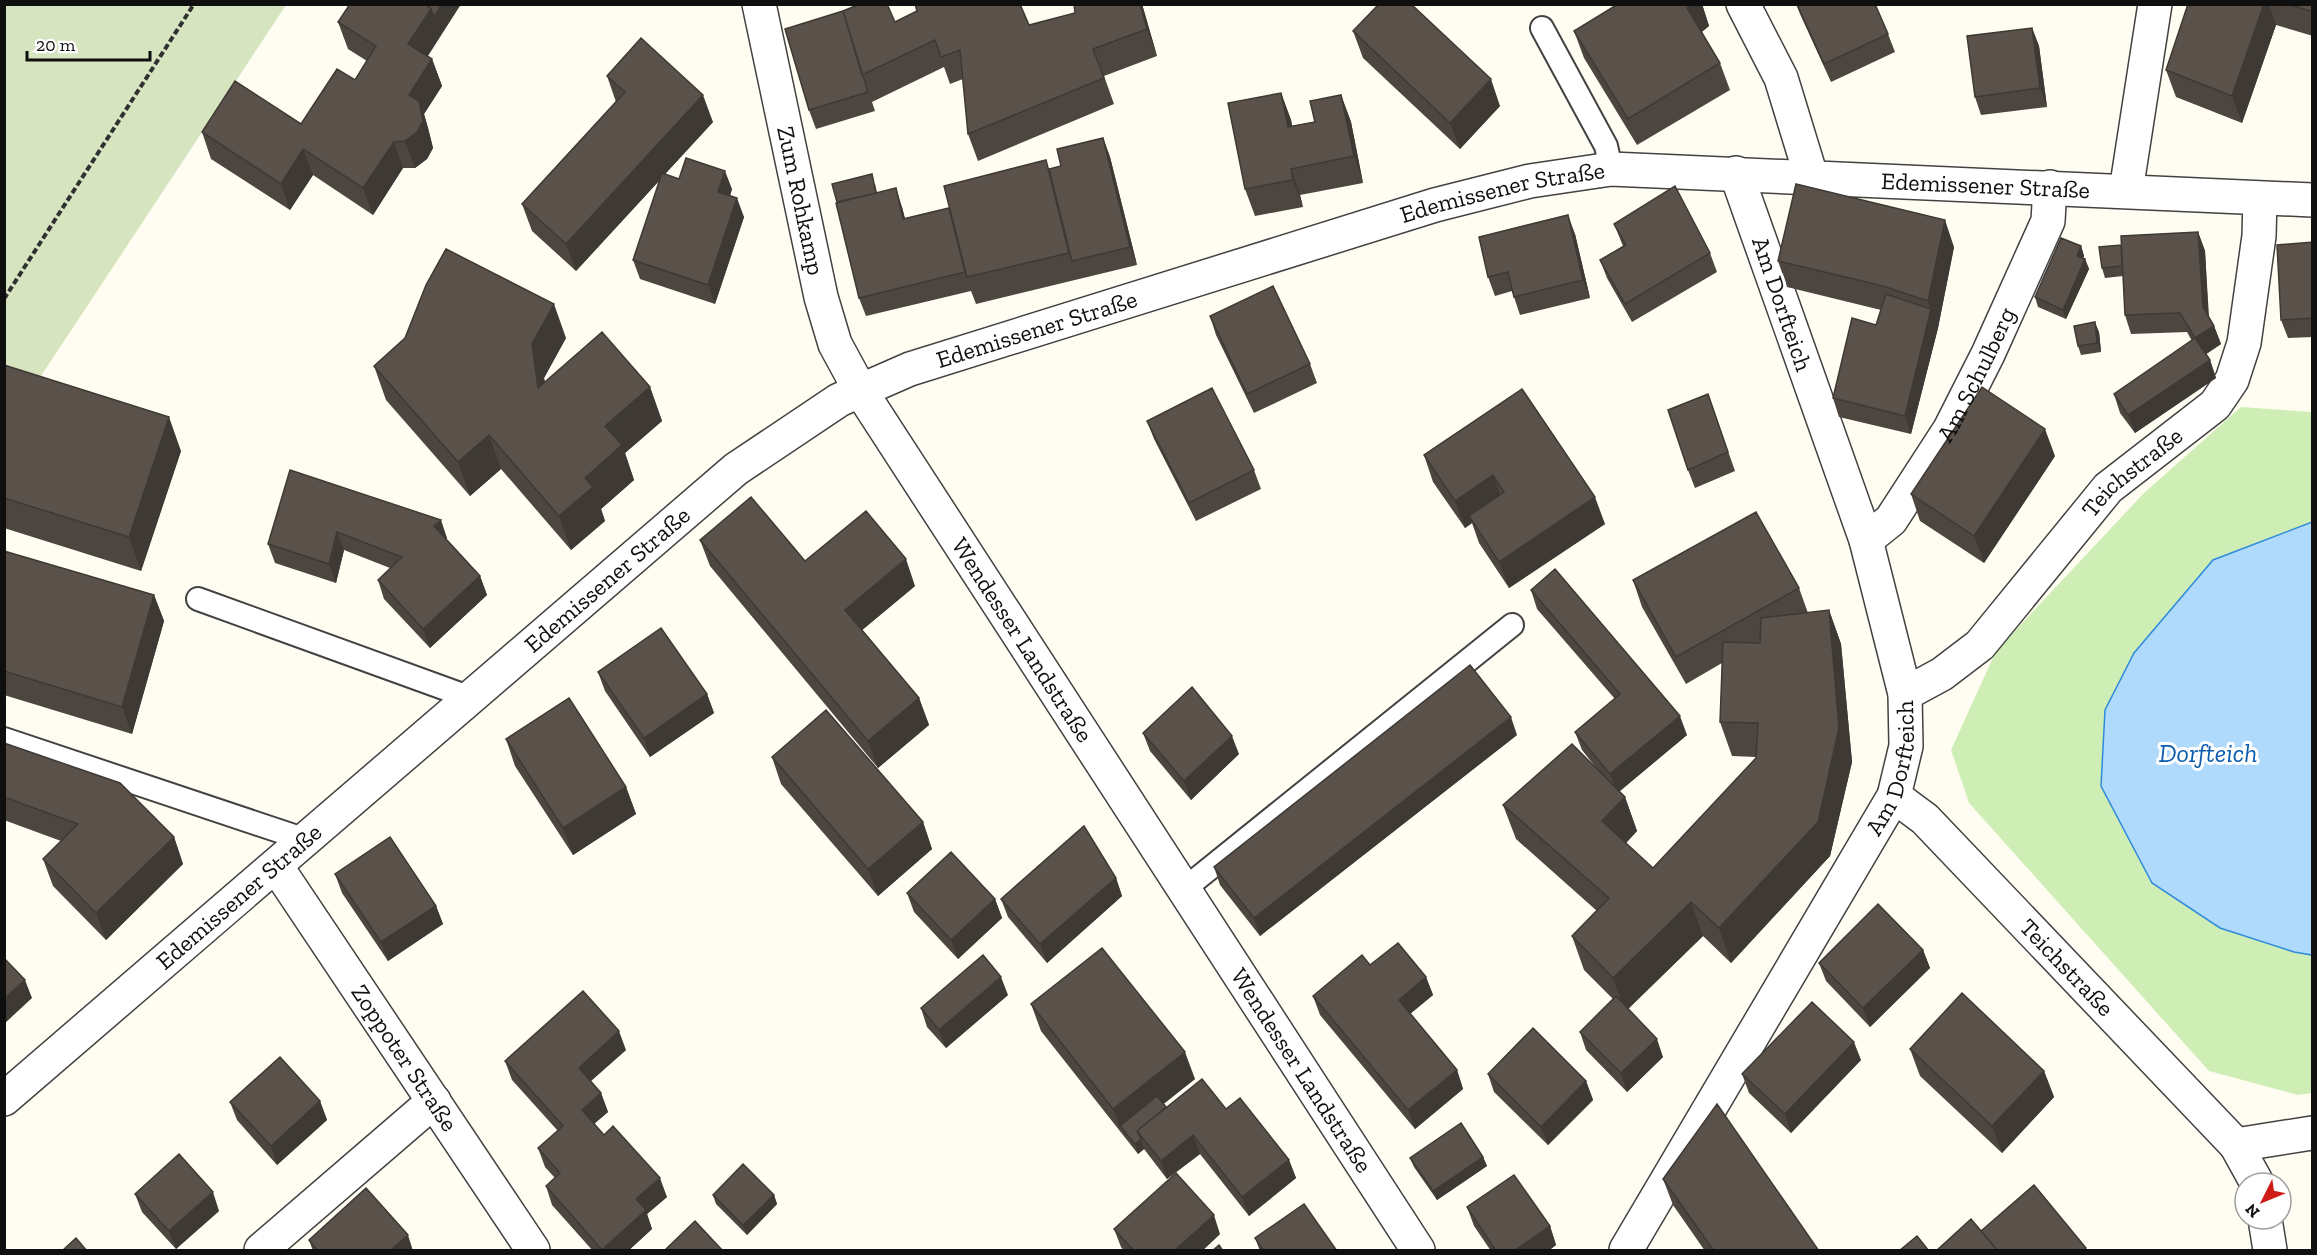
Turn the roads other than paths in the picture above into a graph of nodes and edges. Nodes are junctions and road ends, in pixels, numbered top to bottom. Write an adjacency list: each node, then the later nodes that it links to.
1 (759, 4): 12 (street, Zum Rohkamp)
2 (1743, 4): 7 (street)
3 (2155, 4): 9 (street)
4 (1542, 28): 5 (lane)
5 (1611, 169): 6 (street, Edemissener Straße); 12 (street, Edemissener Straße)
6 (1736, 173): 7 (street, Edemissener Straße); 13 (street, Am Dorfteich)
7 (1811, 176): 8 (street, Edemissener Straße)
8 (2049, 188): 9 (street, Edemissener Straße); 13 (street, Am Schulberg)
9 (2126, 191): 10 (street, Edemissener Straße)
10 (2260, 199): 11 (street, Edemissener Straße); 16 (street, Teichstraße)
11 (2313, 200)
12 (860, 390): 17 (street, Edemissener Straße); 22 (street, Wendesser Landstraße)
13 (1866, 540): 16 (street, Am Dorfteich)
14 (198, 599): 17 (lane)
15 (1512, 625): 22 (lane)
16 (1905, 694): 19 (street, Am Dorfteich)
17 (471, 698): 20 (street, Edemissener Straße)
18 (4, 739): 20 (lane)
19 (1894, 796): 26 (street, Teichstraße); 32 (street, Am Dorfteich)
20 (306, 840): 21 (street, Edemissener Straße)
21 (276, 866): 23 (street, Edemissener Straße); 24 (street, Zoppoter Straße)
22 (1183, 890): 31 (street, Wendesser Landstraße)
23 (4, 1099)
24 (434, 1101): 29 (street); 30 (street, Zoppoter Straße)
25 (2313, 1133): 26 (street)
26 (2236, 1144): 27 (street, Teichstraße)
27 (2251, 1171)
28 (2267, 1231): 33 (street)
29 (261, 1251)
30 (533, 1251)
31 (1418, 1251)
32 (1626, 1251)
33 (2270, 1251)

